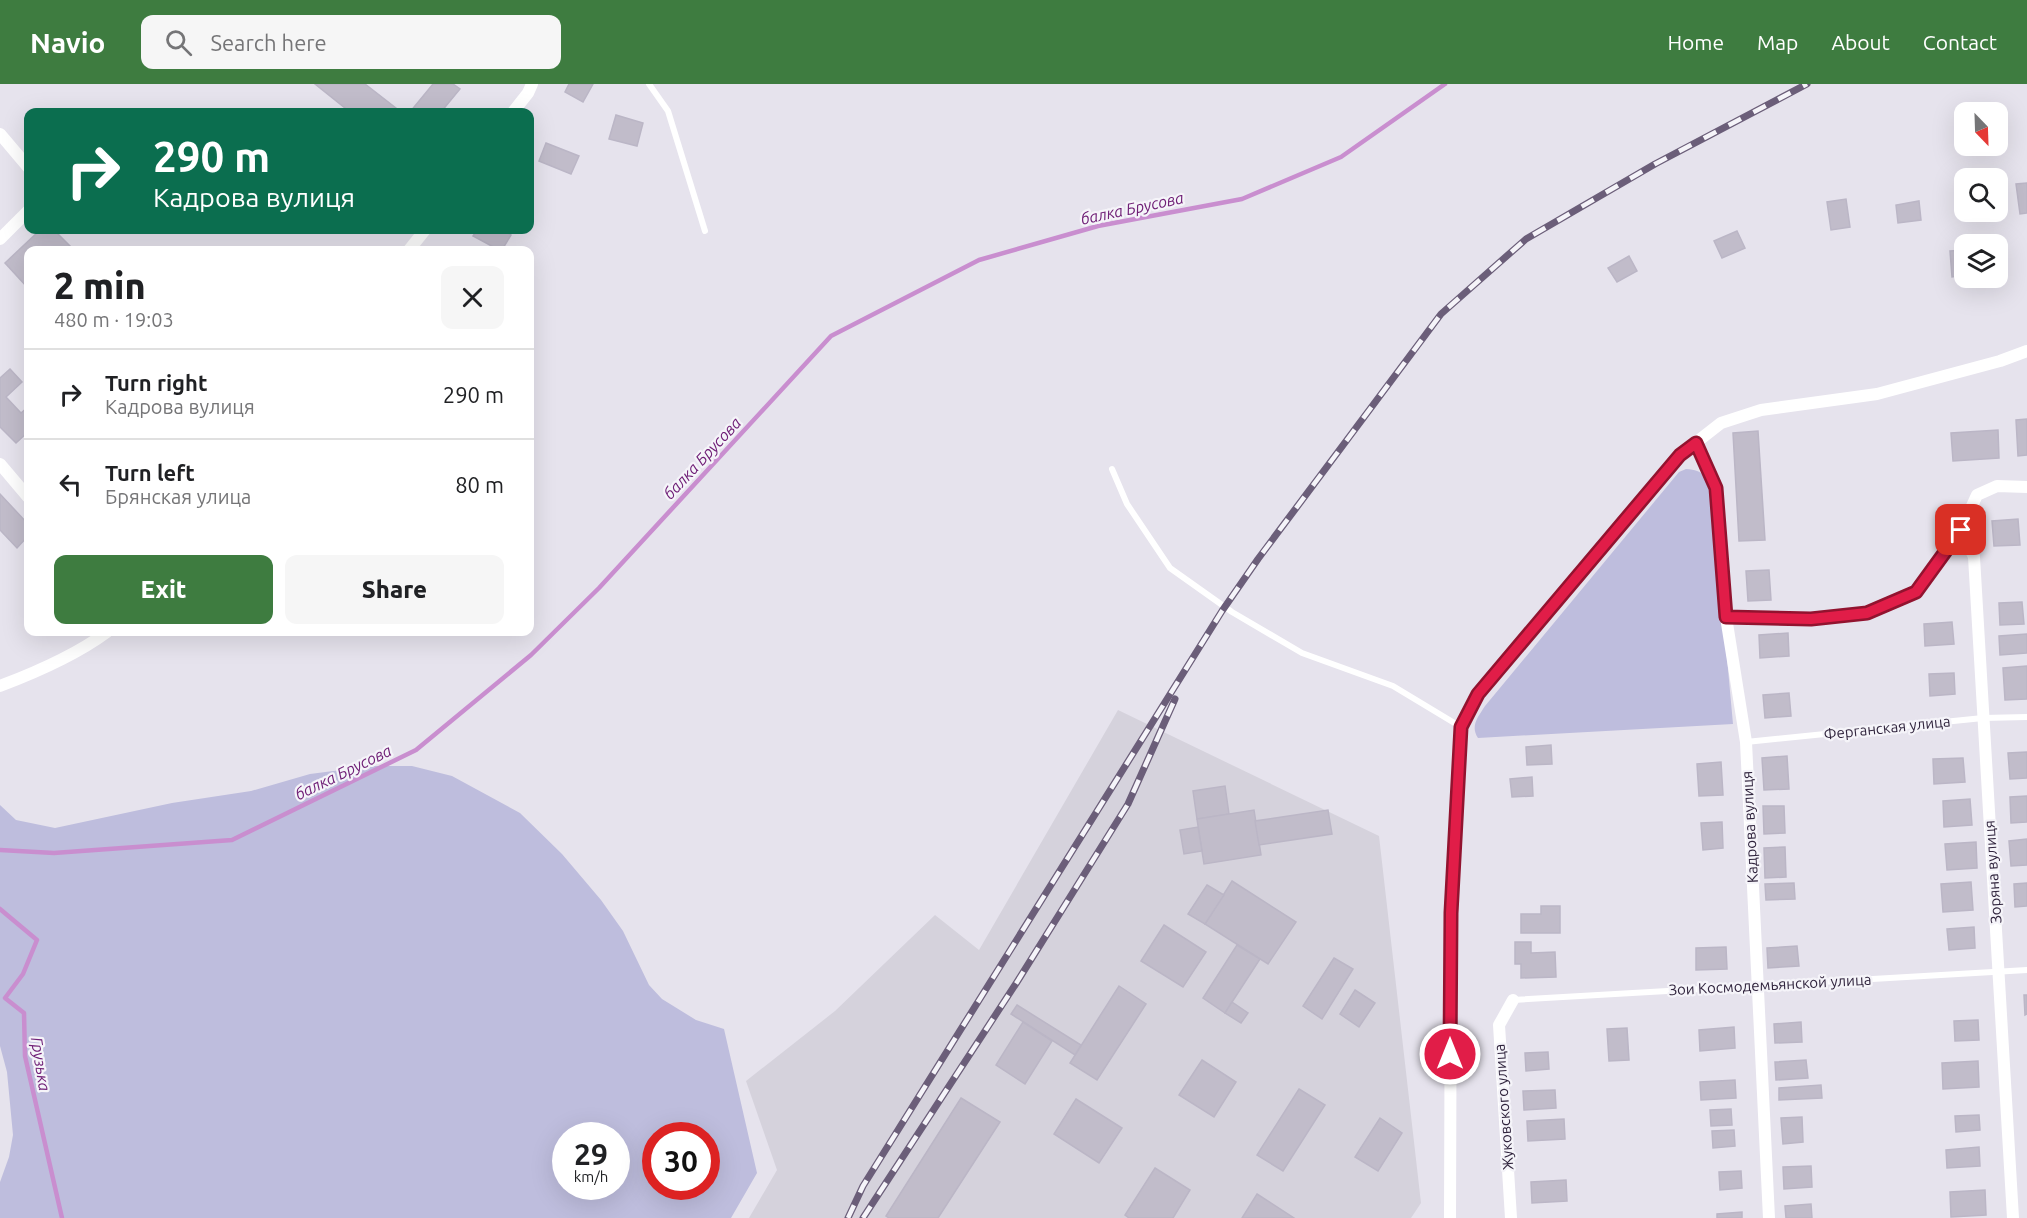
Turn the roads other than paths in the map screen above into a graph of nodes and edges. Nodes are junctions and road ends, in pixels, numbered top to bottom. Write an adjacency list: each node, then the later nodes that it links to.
1 (532, 84): 3 (street)
2 (649, 84): 7 (lane)
3 (516, 108)
4 (0, 134): 5 (street)
5 (24, 162)
6 (24, 215): 9 (street)
7 (705, 231)
8 (422, 234): 10 (street)
9 (0, 239)
10 (412, 246)
11 (2027, 351): 12 (street)
12 (1696, 443): 18 (street, Кадрова вулиця); 23 (street)
13 (0, 464): 16 (street)
14 (1113, 469): 23 (lane)
15 (2027, 487): 17 (street)
16 (24, 492)
17 (1961, 530): 18 (street); 22 (street, Зоряна вулиця)
18 (1726, 617): 24 (street, Кадрова вулиця)
19 (101, 636): 20 (street)
20 (0, 686)
21 (2027, 717): 22 (lane, Ферганская улица)
22 (1983, 718): 24 (lane, Ферганская улица); 26 (street, Зоряна вулиця)
23 (1461, 727): 29 (street)
24 (1746, 742): 27 (street, Кадрова вулиця)
25 (2027, 970): 26 (lane, Зои Космодемьянской улица)
26 (1999, 971): 27 (lane, Зои Космодемьянской улица); 32 (street, Зоряна вулиця)
27 (1758, 985): 28 (lane, Зои Космодемьянской улица); 31 (street, Кадрова вулиця)
28 (1513, 1000): 30 (street, Жуковского улица)
29 (1450, 1218)
30 (1511, 1218)
31 (1769, 1218)
32 (2013, 1218)

